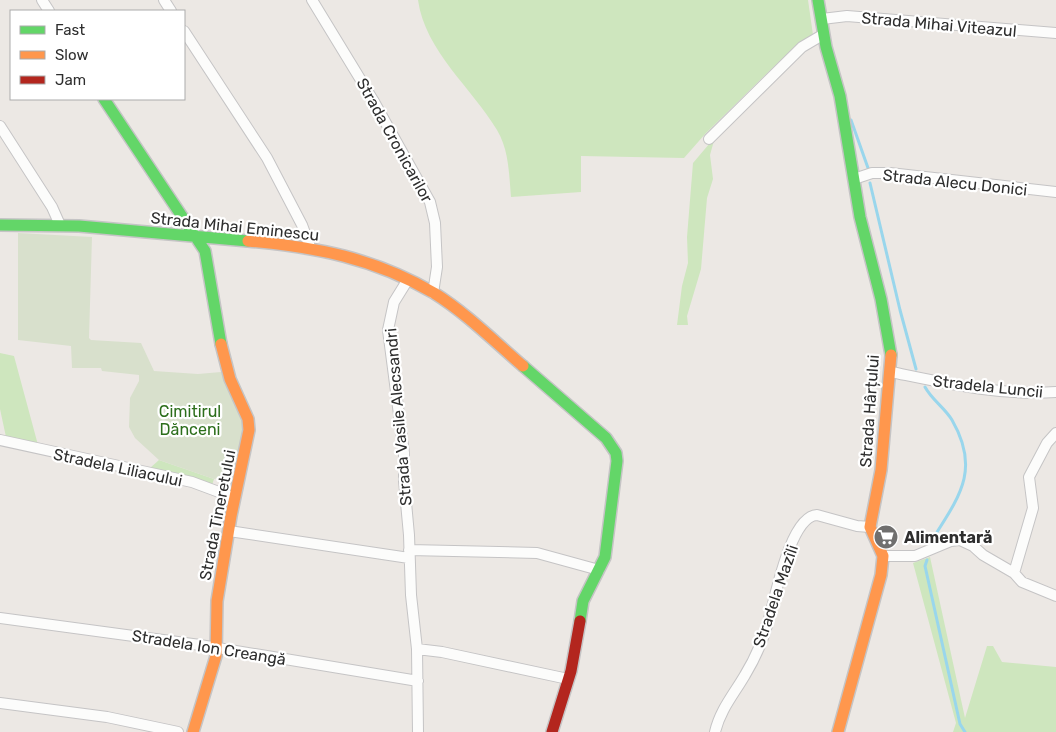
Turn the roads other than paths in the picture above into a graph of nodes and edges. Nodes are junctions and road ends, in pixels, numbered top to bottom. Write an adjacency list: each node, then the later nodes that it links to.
1 (312, 0): 17 (street, Strada Cronicarilor)
2 (818, 0): 3 (street, Strada Hârțului)
3 (822, 19): 5 (street, Strada Mihai Viteazul); 6 (street, Strada Hârțului)
4 (185, 33): 15 (street)
5 (1056, 33)
6 (824, 34): 9 (street); 10 (street, Strada Hârțului)
7 (105, 100): 14 (street, Strada Tineretului)
8 (0, 126): 13 (street)
9 (709, 139)
10 (854, 179): 11 (street, Strada Alecu Donici); 18 (street, Strada Hârțului)
11 (1056, 192)
12 (0, 225): 13 (street, Strada Mihai Eminescu)
13 (60, 225): 14 (street, Strada Mihai Eminescu)
14 (198, 238): 15 (street, Strada Mihai Eminescu); 22 (street, Strada Tineretului)
15 (310, 248): 16 (street, Strada Mihai Eminescu)
16 (407, 280): 17 (street, Strada Mihai Eminescu); 25 (street, Strada Vasile Alecsandri)
17 (433, 293): 27 (street, Strada Mihai Eminescu)
18 (891, 372): 19 (street, Stradela Luncii); 23 (street, Strada Hârțului)
19 (1056, 392)
20 (1056, 433): 28 (street)
21 (0, 440): 22 (street, Stradela Liliacului)
22 (235, 498): 24 (street, Strada Tineretului)
23 (870, 527): 26 (street); 40 (street, Stradela Mazîli)
24 (229, 531): 25 (street); 31 (street, Strada Tineretului)
25 (409, 554): 27 (street); 32 (street, Strada Vasile Alecsandri)
26 (883, 556): 28 (street); 41 (street)
27 (600, 570): 33 (street)
28 (1014, 573): 29 (street)
29 (1056, 596)
30 (0, 618): 31 (street, Stradela Ion Creangă)
31 (215, 647): 34 (street, Stradela Ion Creangă); 37 (street, Strada Tineretului)
32 (417, 649): 33 (street); 34 (street, Strada Vasile Alecsandri)
33 (568, 679): 39 (street)
34 (418, 681): 38 (street, Strada Vasile Alecsandri)
35 (0, 703): 36 (street)
36 (178, 732)
37 (193, 732)
38 (418, 732)
39 (552, 732)
40 (715, 732)
41 (838, 732)

